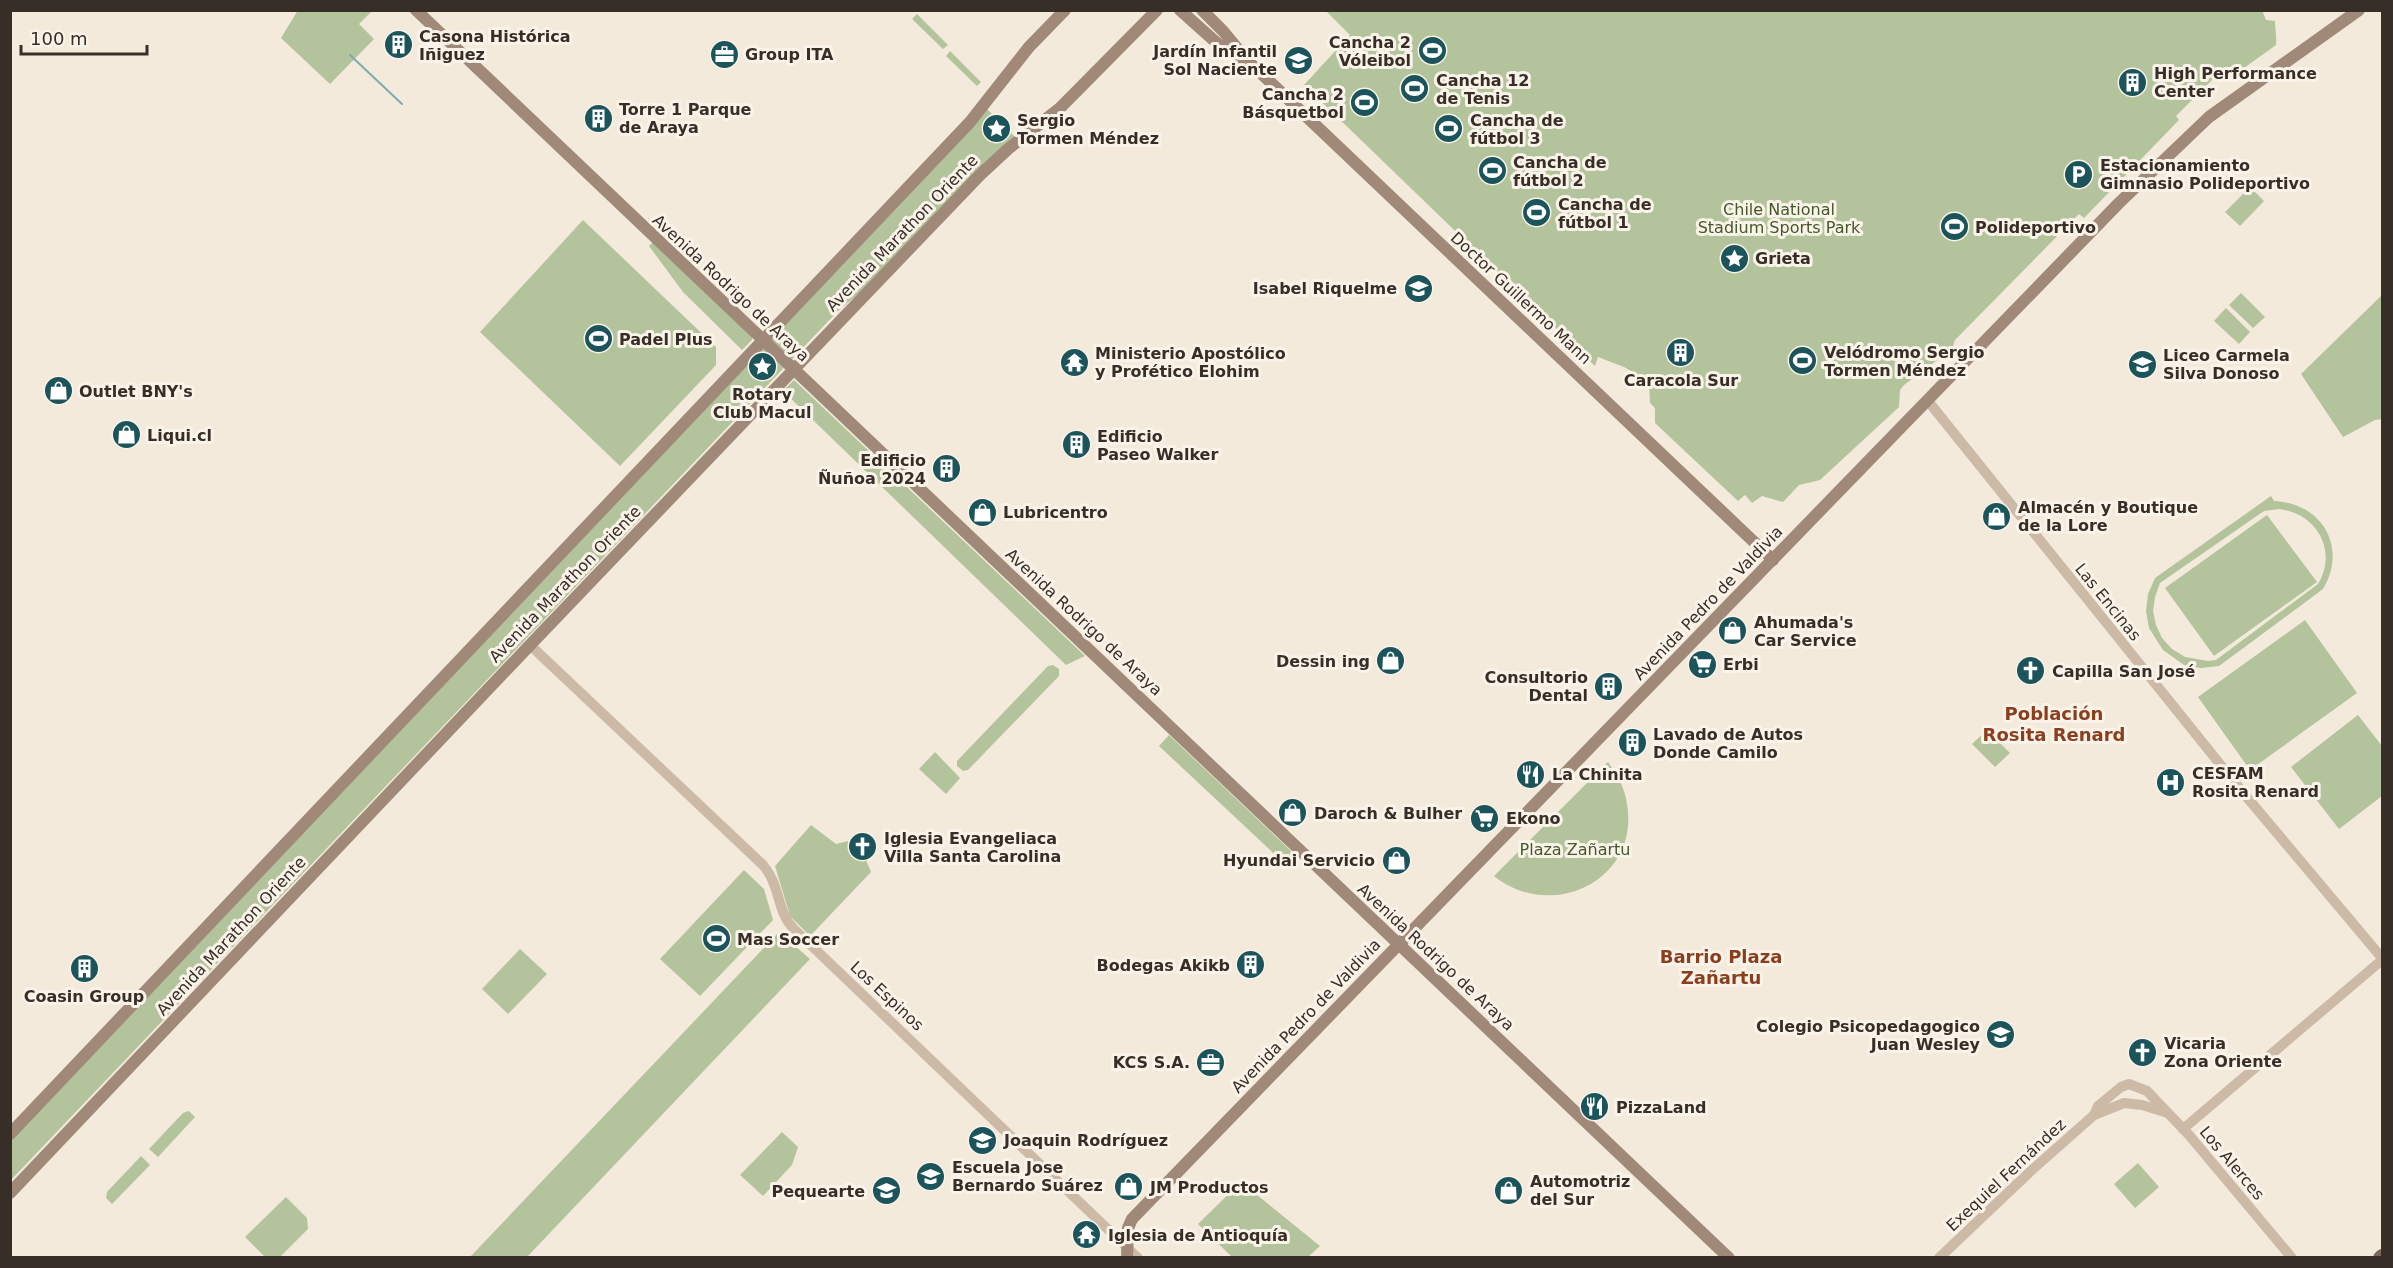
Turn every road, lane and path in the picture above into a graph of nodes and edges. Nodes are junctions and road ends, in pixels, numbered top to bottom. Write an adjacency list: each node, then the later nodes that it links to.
1 (416, 10): 8 (main road, Avenida Rodrigo de Araya)
2 (1065, 10): 8 (main road, Avenida Marathon Oriente)
3 (1157, 10): 9 (main road, Avenida Marathon Oriente)
4 (1180, 10): 7 (main road, Doctor Guillermo Mann)
5 (1202, 10): 7 (main road, Doctor Guillermo Mann)
6 (2359, 10): 10 (main road, Avenida Pedro de Valdivia)
7 (1246, 60): 11 (main road, Doctor Guillermo Mann)
8 (763, 341): 9 (main road, Avenida Rodrigo de Araya); 20 (main road, Avenida Marathon Oriente)
9 (793, 369): 12 (main road, Avenida Marathon Oriente); 13 (main road, Avenida Rodrigo de Araya)
10 (1928, 401): 11 (main road, Avenida Pedro de Valdivia); 14 (street, Las Encinas)
11 (1773, 560): 13 (main road, Avenida Pedro de Valdivia)
12 (530, 645): 21 (main road, Avenida Marathon Oriente); 22 (street, Los Espinos)
13 (1398, 944): 22 (main road, Avenida Pedro de Valdivia); 24 (main road, Avenida Rodrigo de Araya)
14 (2382, 959): 19 (street)
15 (2149, 1092): 16 (street, Exequiel Fernández); 17 (street, Los Alerces); 18 (street, Exequiel Fernández)
16 (2125, 1103): 17 (street); 18 (street, Exequiel Fernández)
17 (2168, 1113): 19 (street, Los Alerces)
18 (2094, 1115): 25 (street, Exequiel Fernández)
19 (2183, 1129): 26 (street, Los Alerces)
20 (10, 1134)
21 (10, 1193)
22 (1127, 1252): 23 (street, Los Espinos)
23 (1138, 1257)
24 (1730, 1257)
25 (1939, 1257)
26 (2292, 1257)

